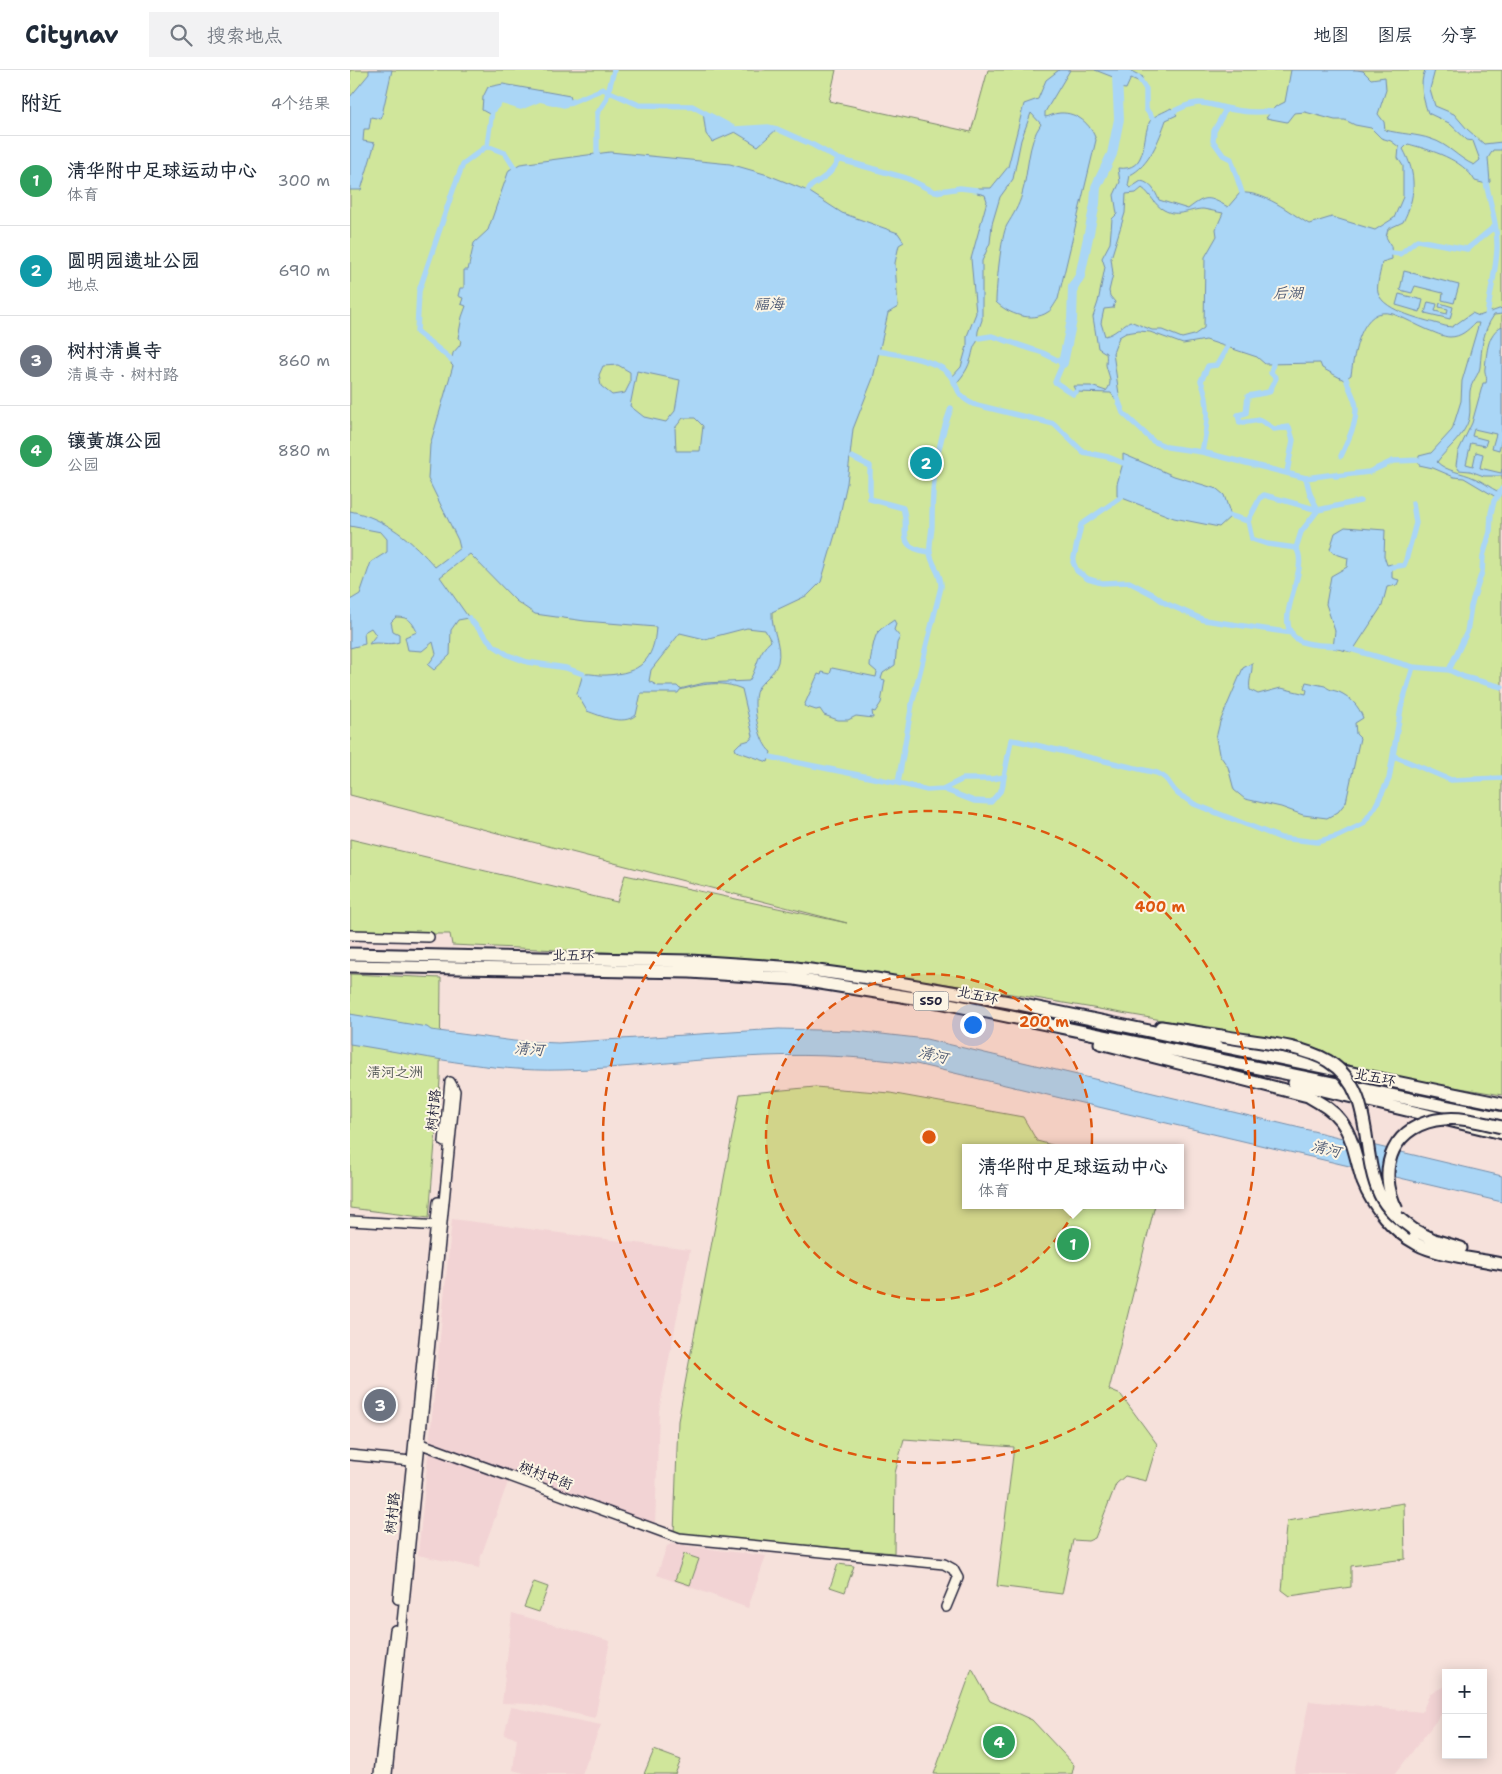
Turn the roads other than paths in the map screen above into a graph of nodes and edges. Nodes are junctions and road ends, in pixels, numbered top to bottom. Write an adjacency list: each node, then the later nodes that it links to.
1 (350, 935): 2 (main road)
2 (429, 937)
3 (350, 954): 5 (highway, 北五环 / S50)
4 (350, 966): 6 (highway, 北五环 / S50)
5 (1009, 1002): 8 (highway, 北五环 / S50); 14 (highway, bridge)
6 (1007, 1016): 7 (highway, 北五环 / S50); 16 (highway)
7 (1176, 1052): 9 (highway, 北五环 / S50); 11 (highway)
8 (1502, 1104)
9 (1502, 1118)
10 (1502, 1127): 14 (highway, bridge)
11 (1502, 1133)
12 (350, 1221): 13 (main road)
13 (439, 1227): 13 (main road, 树村路); 17 (main road, 树村路)
14 (1414, 1230): 15 (highway)
15 (1502, 1256)
16 (1502, 1264)
17 (417, 1442): 19 (main road, 树村路); 20 (main road, 树村中街); 22 (main road, 树村路)
18 (350, 1455): 19 (main road)
19 (411, 1461): 21 (main road, 树村路)
20 (946, 1607)
21 (379, 1774)
22 (387, 1774)

